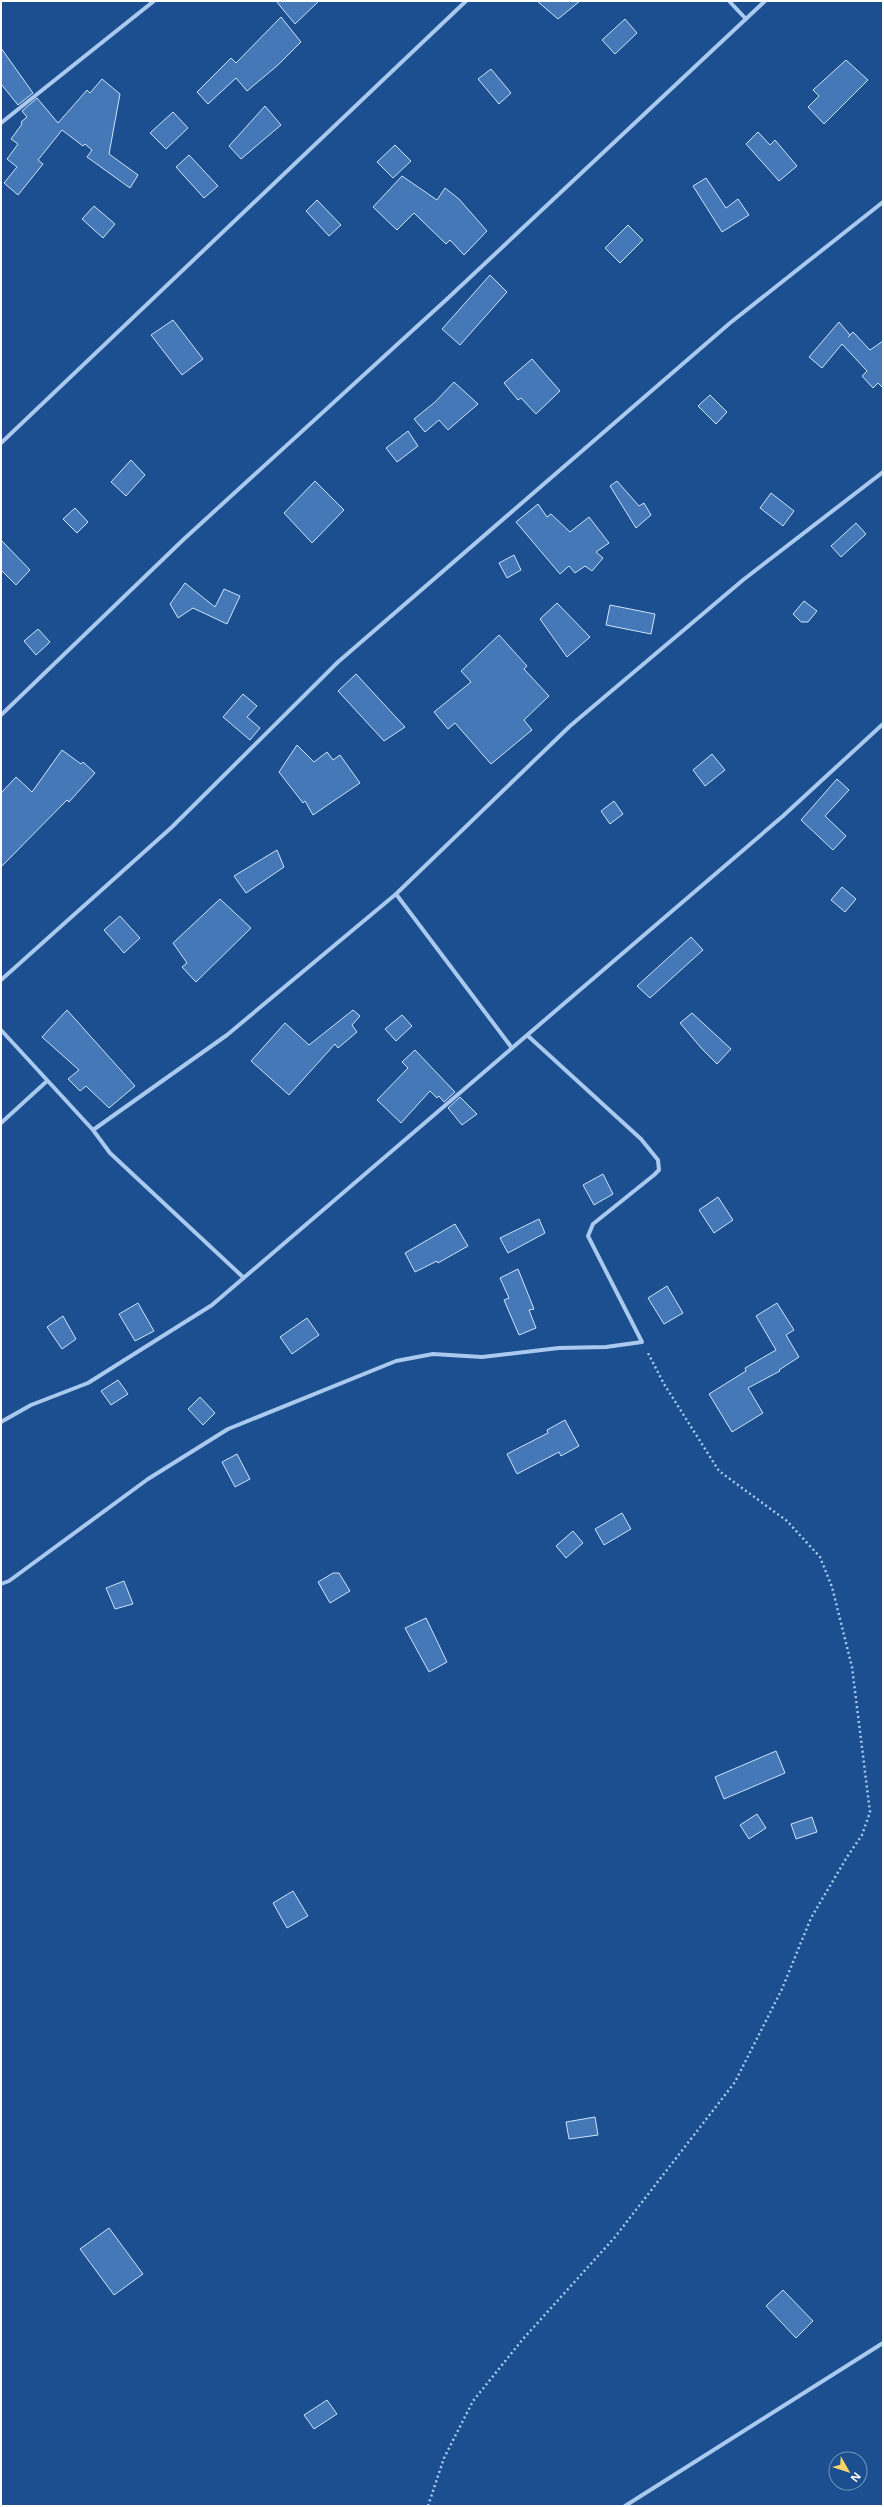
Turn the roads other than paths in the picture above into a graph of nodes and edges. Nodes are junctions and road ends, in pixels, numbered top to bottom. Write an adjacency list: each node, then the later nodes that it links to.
1 (154, 1): 6 (street)
2 (466, 1): 8 (street)
3 (729, 1): 5 (street)
4 (765, 1): 5 (street)
5 (746, 19): 10 (street)
6 (1, 123)
7 (883, 202): 13 (street)
8 (1, 443)
9 (883, 472): 12 (street)
10 (1, 715)
11 (883, 724): 15 (street)
12 (396, 894): 16 (street); 19 (street)
13 (1, 980)
14 (1, 1030): 17 (street)
15 (527, 1035): 16 (street); 22 (street)
16 (512, 1048): 20 (street)
17 (47, 1081): 18 (street); 19 (street)
18 (1, 1123)
19 (93, 1130): 20 (street)
20 (244, 1278): 21 (street)
21 (1, 1422)
22 (1, 1584)
23 (883, 2343): 24 (street)
24 (625, 2506)

